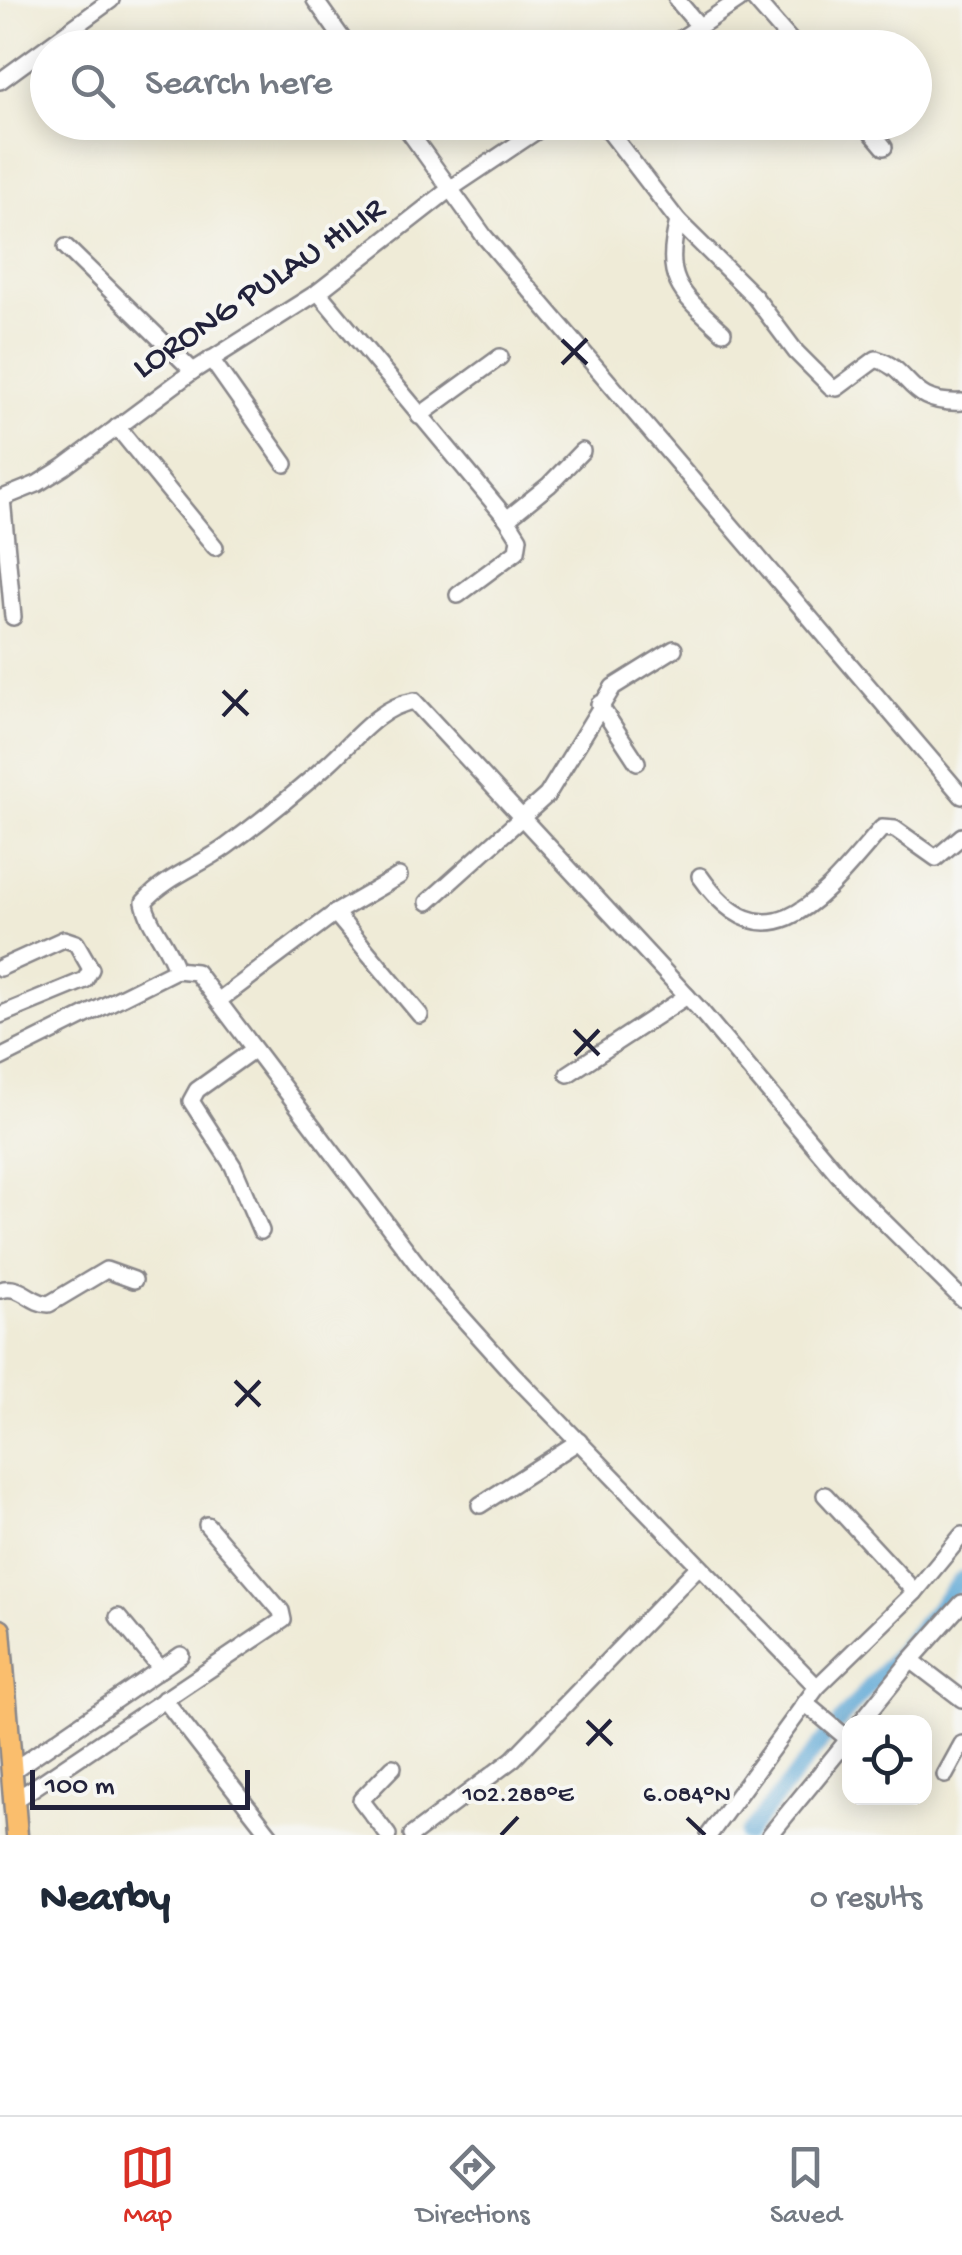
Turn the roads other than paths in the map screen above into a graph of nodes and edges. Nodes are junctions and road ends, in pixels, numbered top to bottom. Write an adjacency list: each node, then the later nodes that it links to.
1 (111, 0): 7 (street)
2 (315, 0): 8 (street)
3 (678, 0): 6 (street)
4 (739, 0): 6 (street)
5 (755, 0): 10 (street)
6 (700, 26): 9 (street)
7 (70, 30)
8 (336, 30)
9 (694, 30)
10 (781, 30)
11 (30, 59): 12 (street)
12 (0, 81)
13 (415, 140): 18 (street)
14 (523, 140): 18 (street, LORONG PULAU HILIR)
15 (616, 140): 19 (street)
16 (878, 140): 17 (street)
17 (884, 147)
18 (450, 189): 21 (street, LORONG PULAU HILIR); 39 (street)
19 (678, 220): 22 (street); 26 (street)
20 (66, 247): 25 (street)
21 (318, 292): 24 (street, LORONG PULAU HILIR); 27 (street)
22 (723, 332)
23 (500, 356): 27 (street)
24 (211, 359): 25 (street, LORONG PULAU HILIR); 30 (street)
25 (193, 371): 28 (street, LORONG PULAU HILIR)
26 (962, 402)
27 (420, 416): 32 (street)
28 (116, 427): 31 (street, LORONG PULAU HILIR); 33 (street)
29 (582, 451): 32 (street)
30 (285, 464)
31 (1, 499): 35 (street)
32 (507, 518): 34 (street)
33 (216, 547)
34 (458, 595)
35 (13, 617)
36 (674, 649): 37 (street)
37 (599, 704): 38 (street); 40 (street)
38 (637, 762)
39 (962, 796)
40 (523, 820): 44 (street); 47 (street); 48 (street)
41 (962, 836): 43 (street)
42 (398, 876): 45 (street)
43 (700, 876)
44 (428, 902)
45 (334, 913): 49 (street); 51 (street)
46 (0, 968): 50 (street)
47 (176, 970): 49 (street); 53 (street)
48 (687, 996): 54 (street); 58 (street)
49 (218, 1001): 52 (street)
50 (0, 1015)
51 (420, 1015)
52 (254, 1050): 55 (street); 59 (street)
53 (0, 1058)
54 (568, 1074)
55 (260, 1232)
56 (134, 1280): 57 (street)
57 (0, 1290)
58 (962, 1299)
59 (579, 1441): 61 (street); 64 (street)
60 (825, 1495): 65 (street)
61 (480, 1504)
62 (208, 1525): 73 (street)
63 (962, 1535): 65 (street)
64 (698, 1567): 72 (street); 88 (street)
65 (914, 1592): 72 (street)
66 (962, 1603): 70 (street)
67 (118, 1618): 71 (street)
68 (0, 1630): 76 (main road)
69 (180, 1656): 71 (street)
70 (911, 1660): 74 (street); 77 (street)
71 (161, 1669): 82 (street)
72 (817, 1687): 75 (street)
73 (164, 1699): 84 (street); 86 (street)
74 (962, 1699)
75 (805, 1703): 78 (street); 89 (street)
76 (3, 1712): 82 (main road)
77 (867, 1715)
78 (842, 1732)
79 (962, 1744): 83 (street)
80 (842, 1747): 90 (street)
81 (393, 1767): 87 (street)
82 (12, 1770): 84 (main road)
83 (945, 1774)
84 (14, 1801): 85 (main road)
85 (17, 1835)
86 (270, 1835)
87 (388, 1835)
88 (412, 1835)
89 (709, 1835)
90 (770, 1835)

